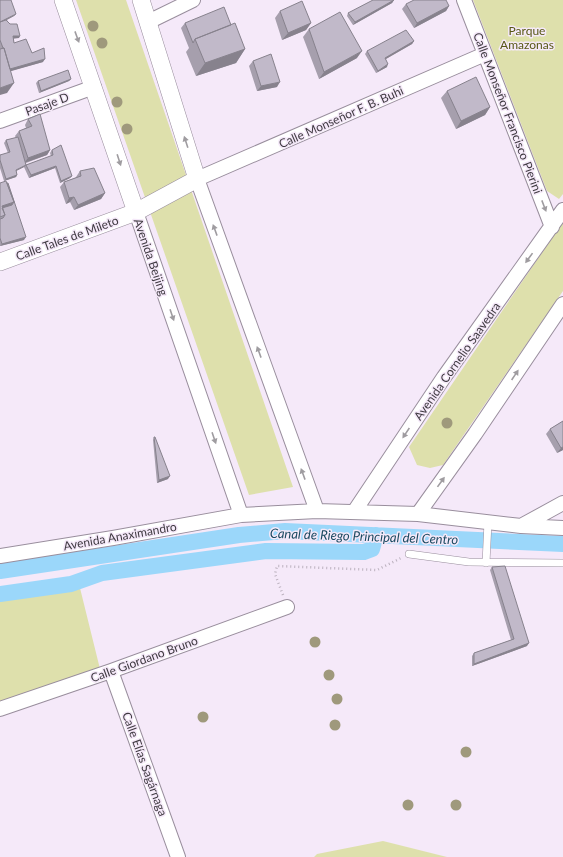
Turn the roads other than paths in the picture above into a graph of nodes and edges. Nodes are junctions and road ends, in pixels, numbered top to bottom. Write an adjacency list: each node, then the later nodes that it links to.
1 (63, 0): 7 (street, Avenida Beijing, one-way to 7)
2 (141, 0): 5 (street)
3 (193, 0): 5 (street)
4 (464, 0): 6 (street, Calle Monseñor Francisco Pierini)
5 (148, 22): 9 (street, one-way to 5)
6 (485, 54): 9 (street, Calle Monseñor F. B. Buhi); 12 (street, Calle Monseñor Francisco Pierini, one-way to 12)
7 (94, 87): 8 (street, Pasaje D); 11 (street, Avenida Beijing, one-way to 11)
8 (0, 122)
9 (198, 180): 11 (street, Calle Tales de Mileto); 16 (street, one-way to 9)
10 (563, 210): 12 (street, Avenida Cornelio Saavedra)
11 (136, 212): 13 (street, Calle Tales de Mileto); 19 (street, Avenida Beijing, one-way to 19)
12 (552, 227): 17 (street, Avenida Cornelio Saavedra, one-way to 17)
13 (0, 262)
14 (563, 304): 18 (street, one-way to 14)
15 (563, 503): 20 (street)
16 (316, 511): 17 (street, Avenida Anaximandro); 19 (street, Avenida Anaximandro)
17 (354, 512): 18 (street, Avenida Anaximandro)
18 (418, 514): 21 (street, Avenida Anaximandro)
19 (241, 515): 24 (street, Avenida Anaximandro)
20 (521, 526): 21 (street, Avenida Anaximandro); 22 (street, Avenida Anaximandro)
21 (488, 528): 25 (lane)
22 (563, 528)
23 (409, 554): 25 (lane)
24 (0, 556)
25 (486, 563): 26 (lane)
26 (563, 563)
27 (287, 607): 28 (street, Calle Giordano Bruno)
28 (111, 671): 29 (street, Calle Giordano Bruno); 30 (street, Calle Elías Sagárnaga)
29 (0, 708)
30 (178, 857)

